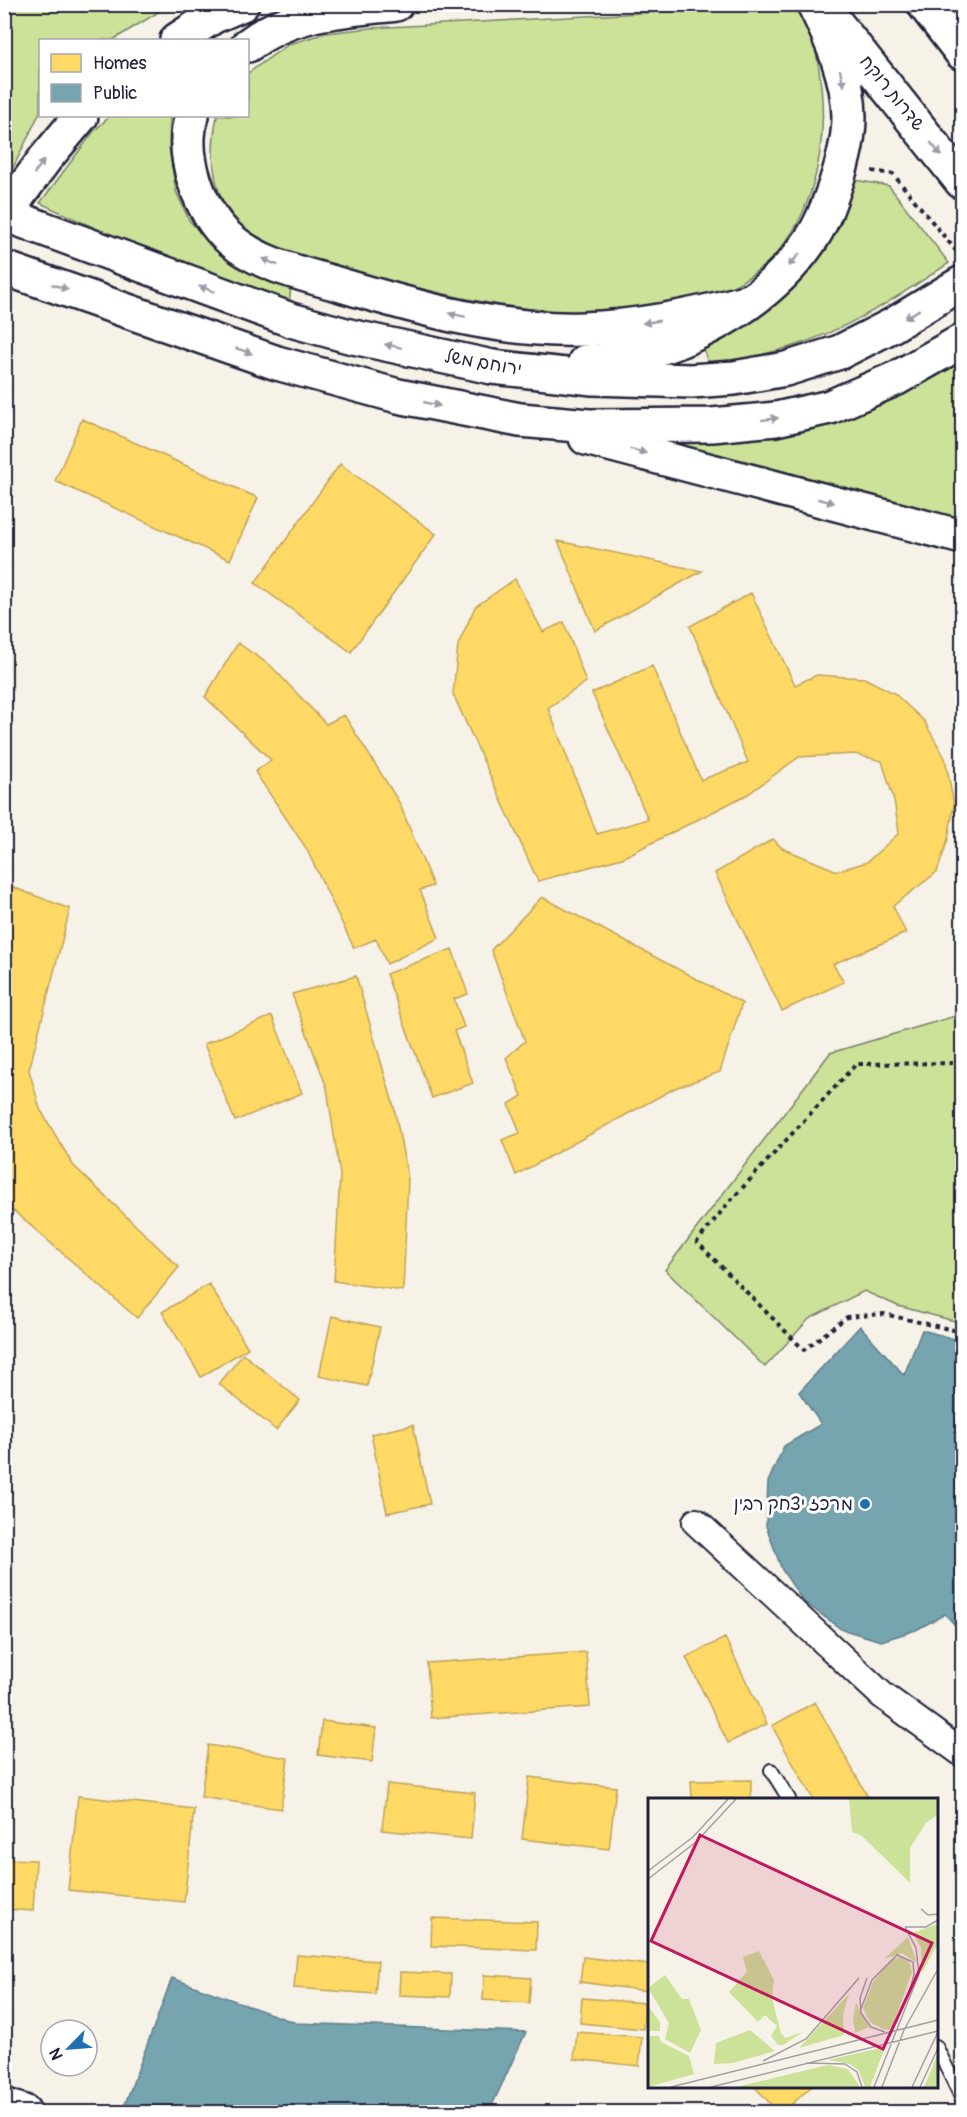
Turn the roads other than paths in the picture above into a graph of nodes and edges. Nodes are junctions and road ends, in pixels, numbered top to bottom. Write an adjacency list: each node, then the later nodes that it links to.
1 (242, 4): 6 (main road)
2 (396, 4): 7 (main road)
3 (814, 4): 15 (main road, one-way to 15)
4 (821, 4): 11 (main road, שדרות רוקח, one-way to 11)
5 (924, 4): 8 (main road)
6 (179, 39)
7 (249, 44)
8 (963, 53)
9 (80, 117): 12 (main road, one-way to 9)
10 (192, 117): 15 (main road, one-way to 10)
11 (963, 182)
12 (5, 214): 17 (main road, ירוחם משל, one-way to 12)
13 (4, 268): 18 (main road, one-way to 18)
14 (963, 284): 17 (main road, ירוחם משל, one-way to 17)
15 (749, 301): 17 (main road)
16 (963, 341): 18 (main road, one-way to 16)
17 (492, 367)
18 (520, 420): 19 (main road, one-way to 19)
19 (963, 537)
20 (696, 1522): 21 (street)
21 (963, 1753)
22 (771, 1770): 23 (lane)
23 (788, 1798)
24 (937, 2048): 25 (lane)
25 (963, 2099)
26 (4, 2105): 27 (main road)
27 (24, 2112)

